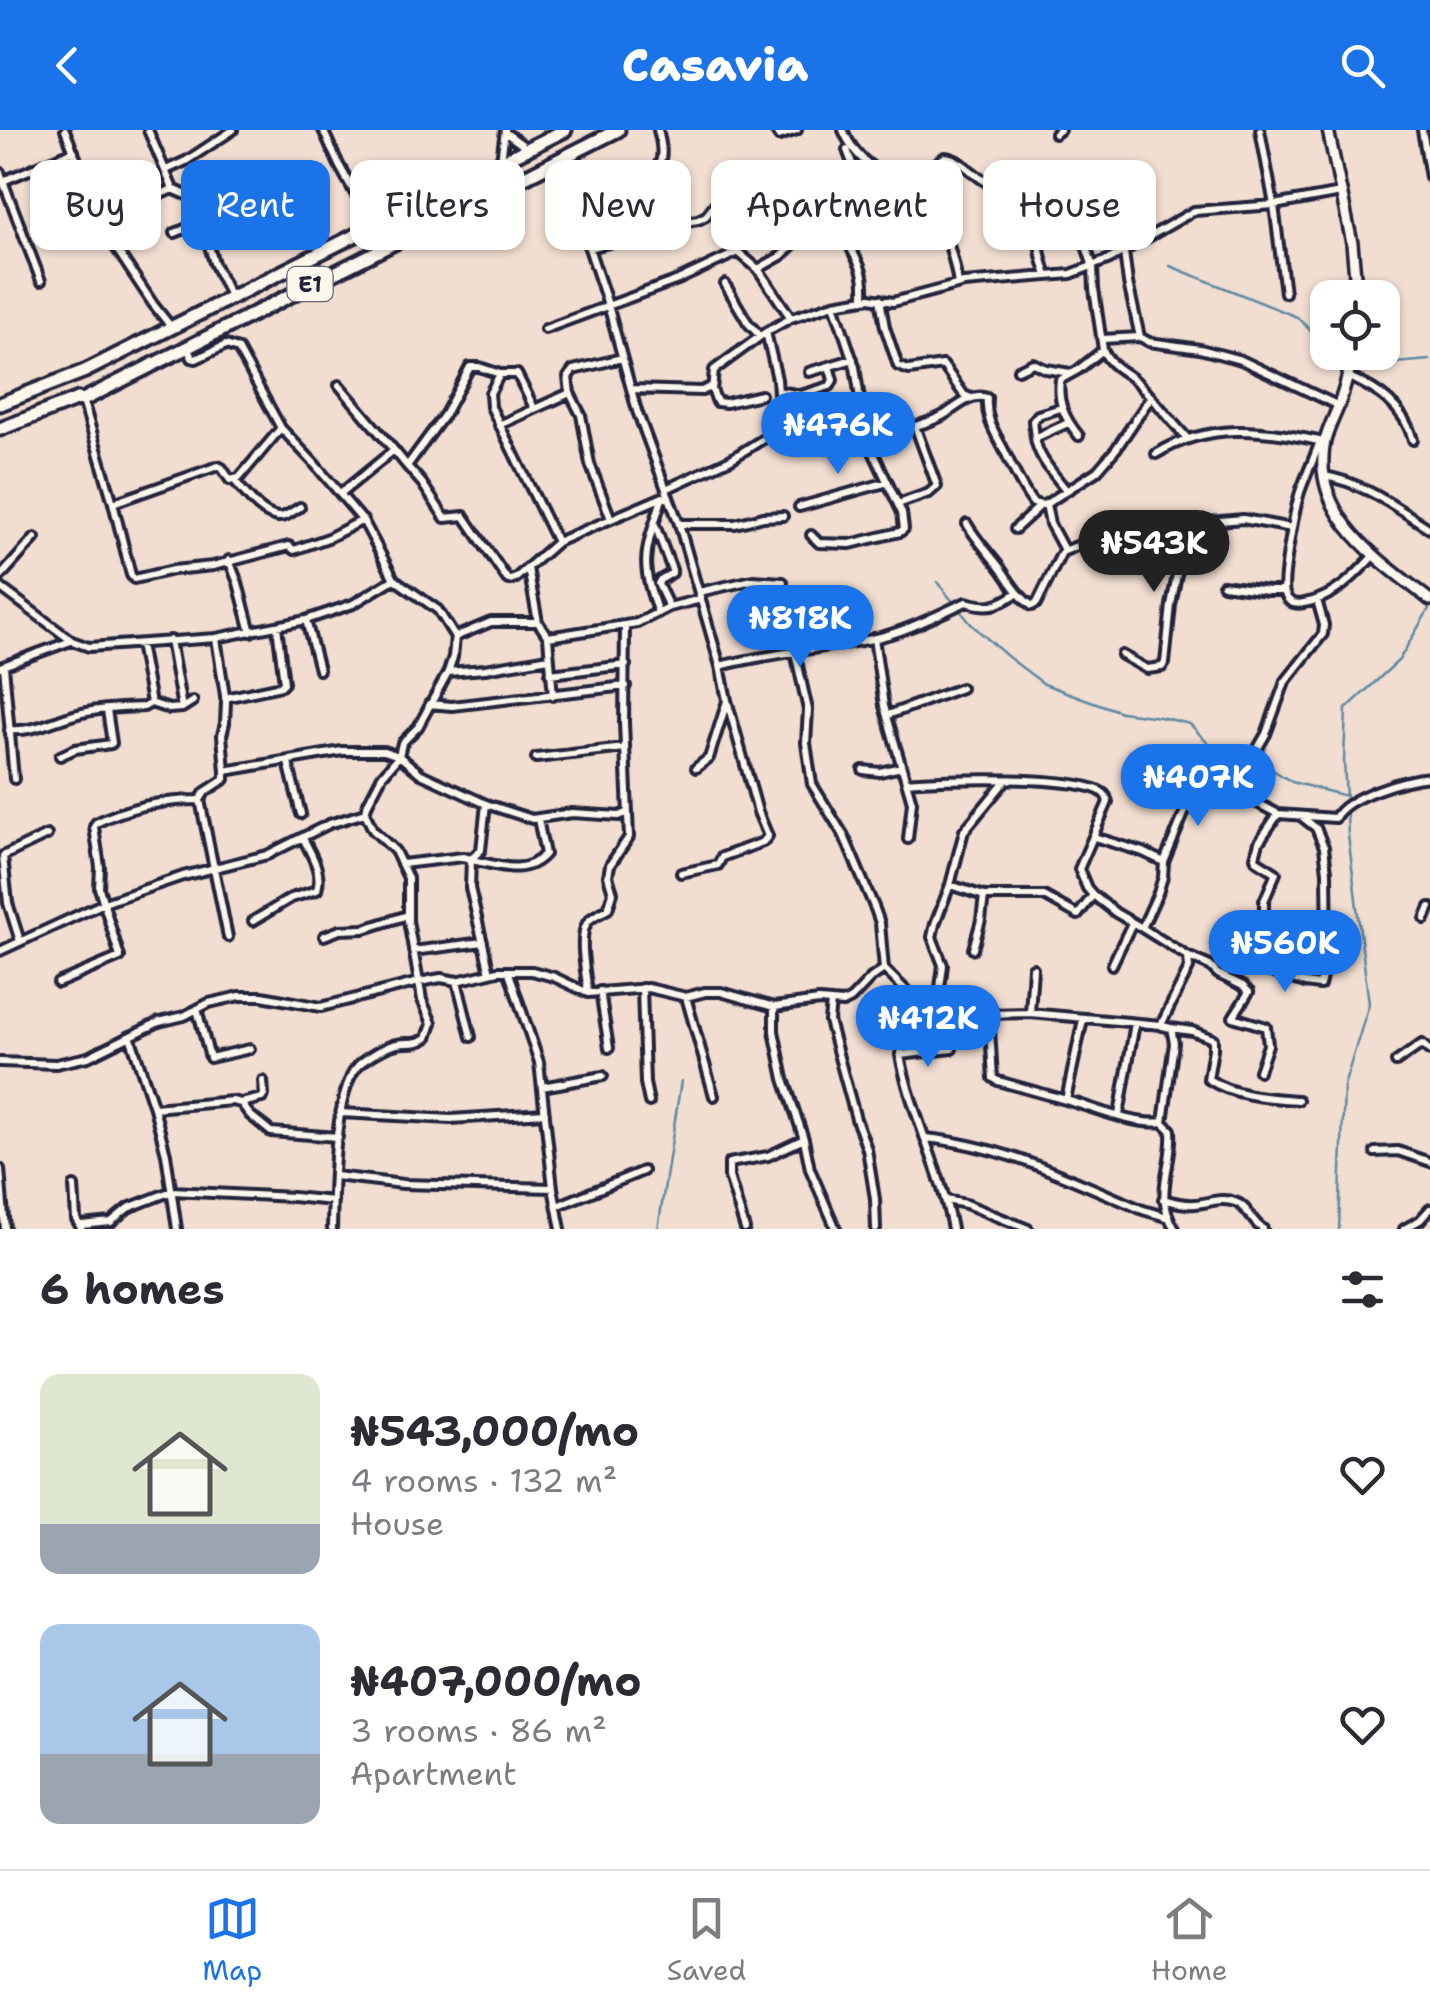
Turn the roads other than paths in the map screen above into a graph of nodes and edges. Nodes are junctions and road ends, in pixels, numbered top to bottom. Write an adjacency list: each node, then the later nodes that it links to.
1 (65, 130): 16 (street)
2 (148, 130): 26 (street)
3 (323, 130): 30 (street)
4 (565, 130): 15 (highway, E1)
5 (618, 130): 21 (highway, E1)
6 (658, 130): 22 (street)
7 (775, 130): 8 (street)
8 (796, 130)
9 (842, 130): 23 (street)
10 (1260, 130): 35 (street)
11 (1328, 130): 34 (street)
12 (1422, 130): 28 (street)
13 (228, 131): 26 (street)
14 (505, 132): 15 (street); 19 (street)
15 (528, 149): 20 (highway, E1)
16 (74, 150): 18 (street); 27 (street)
17 (847, 150): 55 (street)
18 (78, 160)
19 (500, 160)
20 (504, 160)
21 (555, 160)
22 (661, 160)
23 (865, 160)
24 (545, 165): 64 (highway, E1)
25 (963, 165): 29 (street)
26 (165, 171): 31 (street)
27 (2, 177): 49 (street)
28 (1430, 177)
29 (983, 181)
30 (350, 185)
31 (173, 189): 32 (street); 33 (street)
32 (181, 193)
33 (161, 194)
34 (1341, 194): 35 (street); 48 (street)
35 (1274, 205): 44 (street); 52 (street)
36 (181, 231): 37 (street)
37 (175, 233)
38 (350, 238): 53 (highway, E1)
39 (117, 250): 59 (street)
40 (210, 250): 53 (street)
41 (590, 250): 57 (street)
42 (787, 250): 46 (street)
43 (950, 250): 51 (street)
44 (1124, 252): 45 (street); 62 (street)
45 (1093, 267): 47 (street); 47 (street); 63 (street)
46 (758, 269): 57 (street); 58 (street)
47 (1048, 276): 51 (street)
48 (1355, 280)
49 (40, 281)
50 (725, 284): 61 (street)
51 (958, 284): 54 (street)
52 (1285, 293)
53 (231, 298): 59 (highway, E1)
54 (880, 298): 55 (street); 82 (street)
55 (864, 299): 56 (street)
56 (834, 304): 58 (street); 67 (street)
57 (608, 305): 60 (street); 66 (street)
58 (791, 318): 61 (street)
59 (172, 328): 84 (highway, E1)
60 (544, 329)
61 (763, 334): 76 (street); 78 (street)
62 (1140, 338): 63 (street); 85 (street)
63 (1102, 339): 65 (street)
64 (187, 346): 83 (highway, E1); 91 (street)
65 (1103, 350): 73 (street); 81 (street)
66 (622, 358): 77 (street); 79 (street)
67 (853, 359): 68 (street); 95 (street)
68 (830, 366): 71 (street); 78 (street)
69 (1018, 370): 73 (street)
70 (1350, 370): 74 (street)
71 (809, 372)
72 (500, 374): 86 (street); 89 (street); 102 (street)
73 (1071, 374): 87 (street)
74 (1349, 378): 85 (street); 99 (street)
75 (339, 385): 100 (street)
76 (714, 385): 77 (street); 80 (street)
77 (631, 389): 108 (street)
78 (778, 391): 93 (street)
79 (570, 392): 86 (street); 115 (street)
80 (761, 395)
81 (1151, 397): 97 (street); 106 (street)
82 (972, 398): 90 (street); 111 (street)
83 (83, 400): 92 (highway, E1); 109 (street)
84 (0, 404)
85 (1338, 406): 98 (street)
86 (534, 408): 89 (street)
87 (1061, 408): 88 (street); 96 (street)
88 (1068, 423): 94 (street); 96 (street)
89 (499, 426): 126 (street)
90 (916, 426): 95 (street); 110 (street)
91 (280, 428): 104 (street); 107 (street)
92 (0, 429)
93 (782, 432): 95 (street); 108 (street)
94 (1080, 436)
95 (866, 437): 105 (street)
96 (1035, 438): 106 (street)
97 (1187, 438): 98 (street); 101 (street)
98 (1322, 440): 103 (street); 121 (street)
99 (1412, 440)
100 (394, 450): 102 (street); 107 (street)
101 (1156, 454)
102 (408, 466): 130 (street)
103 (1324, 476): 123 (street); 128 (street)
104 (234, 480): 109 (street); 112 (street)
105 (888, 482): 110 (street); 113 (street)
106 (1066, 490): 111 (street)
107 (340, 494): 116 (street)
108 (666, 495): 115 (street); 117 (street); 118 (street)
109 (113, 503): 129 (street)
110 (898, 504): 124 (street)
111 (1044, 504): 122 (street); 127 (street)
112 (300, 507)
113 (799, 507)
114 (783, 516): 118 (street)
115 (611, 519): 126 (street)
116 (363, 520): 129 (street); 132 (street)
117 (654, 524): 141 (street); 142 (street)
118 (679, 524): 138 (street)
119 (967, 524): 137 (street)
120 (1187, 524): 121 (street); 127 (street); 156 (street)
121 (1292, 528): 136 (street)
122 (1015, 529)
123 (1430, 529)
124 (811, 535)
125 (35, 538): 131 (street)
126 (557, 542): 130 (street)
127 (1064, 550): 137 (street)
128 (1374, 555): 139 (street); 140 (street)
129 (228, 560): 147 (street)
130 (528, 566): 144 (street)
131 (0, 577)
132 (394, 580): 143 (street); 148 (street)
133 (783, 582): 138 (street)
134 (1223, 585): 136 (street)
135 (0, 587): 153 (street)
136 (1284, 591): 139 (street)
137 (1017, 593): 151 (street)
138 (700, 596): 141 (street); 160 (street)
139 (1317, 600): 190 (street)
140 (1430, 600)
141 (670, 607): 142 (street)
142 (658, 612): 145 (street)
143 (306, 620): 146 (street); 161 (street)
144 (538, 622): 148 (street); 149 (street)
145 (625, 625): 149 (street); 158 (street)
146 (277, 626): 147 (street); 167 (street)
147 (251, 632): 150 (street)
148 (454, 637): 162 (street)
149 (548, 637): 157 (street)
150 (216, 638): 152 (street); 167 (street)
151 (874, 638): 155 (street); 174 (street)
152 (170, 640): 154 (street); 172 (street)
153 (72, 641): 154 (street); 159 (street)
154 (140, 644): 170 (street)
155 (795, 652): 160 (street); 229 (street)
156 (1122, 655)
157 (548, 658): 162 (street); 163 (street)
158 (626, 665): 163 (street); 164 (street)
159 (2, 666): 175 (street)
160 (720, 666): 168 (street)
161 (320, 670)
162 (448, 672): 171 (street)
163 (550, 674): 166 (street)
164 (626, 686): 166 (street); 177 (street)
165 (961, 688): 174 (street)
166 (553, 696): 171 (street)
167 (225, 698): 185 (street)
168 (727, 700): 183 (street); 207 (street)
169 (193, 701): 172 (street)
170 (151, 703): 172 (street); 173 (street)
171 (429, 704): 179 (street)
172 (182, 708)
173 (106, 710): 175 (street); 178 (street)
174 (888, 715): 182 (street)
175 (9, 733): 176 (street); 187 (street)
176 (0, 738)
177 (625, 748): 180 (street); 193 (street)
178 (60, 756)
179 (398, 756): 181 (street); 192 (street); 194 (street)
180 (536, 758)
181 (288, 762): 185 (street); 195 (street)
182 (901, 766): 184 (street); 189 (street)
183 (696, 768)
184 (863, 770)
185 (225, 771): 191 (street)
186 (1430, 777): 197 (street)
187 (14, 779)
188 (1006, 780): 189 (street); 200 (street); 209 (street)
189 (907, 782): 202 (street)
190 (1236, 786): 196 (street); 204 (street)
191 (200, 800): 206 (street); 212 (street)
192 (486, 804): 198 (street); 203 (street)
193 (628, 812): 198 (street); 237 (street)
194 (365, 813): 201 (street); 205 (street)
195 (302, 814)
196 (1278, 814): 197 (street); 197 (street)
197 (1302, 817)
198 (538, 819): 203 (street)
199 (47, 835): 208 (street)
200 (1094, 836): 204 (street); 210 (street)
201 (303, 838): 206 (street); 216 (street)
202 (908, 839)
203 (472, 860): 205 (street); 222 (street)
204 (1164, 862): 218 (street)
205 (402, 864): 214 (street)
206 (214, 868): 212 (street); 220 (street)
207 (680, 873)
208 (2, 880): 221 (street)
209 (950, 885): 211 (street); 243 (street)
210 (1093, 895): 211 (street); 217 (street)
211 (984, 896): 223 (street)
212 (104, 903): 221 (street); 234 (street)
213 (1430, 907): 215 (street)
214 (408, 915): 219 (street); 224 (street)
215 (1424, 918)
216 (253, 921)
217 (1132, 922): 218 (street); 227 (street)
218 (1142, 928): 226 (street)
219 (324, 936)
220 (228, 937)
221 (20, 941): 225 (street)
222 (482, 942): 224 (street); 230 (street)
223 (972, 949)
224 (414, 951): 233 (street)
225 (0, 952)
226 (1188, 956): 248 (street); 259 (street)
227 (1112, 965)
228 (1033, 968): 244 (street)
229 (884, 969): 239 (street); 242 (street)
230 (490, 973): 231 (street); 232 (street)
231 (509, 973): 237 (street); 262 (street)
232 (457, 981): 233 (street); 251 (street)
233 (420, 982): 241 (street); 269 (street)
234 (58, 983)
235 (642, 988): 236 (street); 238 (street); 266 (street)
236 (600, 991): 237 (street); 252 (street)
237 (588, 993)
238 (686, 997): 240 (street); 263 (street)
239 (831, 1002): 240 (street); 298 (street)
240 (774, 1007): 275 (street)
241 (197, 1009): 250 (street); 253 (street)
242 (926, 1010): 243 (street); 256 (street)
243 (937, 1011): 245 (street)
244 (1030, 1013): 245 (street); 246 (street)
245 (989, 1014): 264 (street)
246 (1083, 1019): 247 (street); 264 (street)
247 (1135, 1023): 248 (street); 271 (street)
248 (1161, 1026): 249 (street)
249 (1171, 1028): 265 (street); 272 (street)
250 (130, 1036): 257 (street); 268 (street)
251 (471, 1037)
252 (609, 1048)
253 (250, 1049)
254 (952, 1049): 256 (street)
255 (1430, 1051): 258 (street)
256 (900, 1054): 274 (street)
257 (0, 1062)
258 (1396, 1062)
259 (1259, 1071)
260 (602, 1076): 262 (street)
261 (263, 1081): 267 (street)
262 (542, 1087): 270 (street)
263 (714, 1096)
264 (1066, 1100): 271 (street)
265 (1298, 1100)
266 (649, 1102)
267 (241, 1103): 268 (street); 273 (street)
268 (154, 1108): 283 (street)
269 (340, 1113): 270 (street); 273 (street)
270 (545, 1113): 282 (street)
271 (1119, 1115): 272 (street)
272 (1163, 1122): 284 (street)
273 (338, 1136): 280 (street)
274 (925, 1138): 285 (street); 289 (street)
275 (804, 1139): 296 (street); 297 (street)
276 (1375, 1152): 277 (street)
277 (1430, 1162)
278 (0, 1169): 290 (street)
279 (643, 1171): 287 (street)
280 (334, 1176): 282 (street); 286 (street)
281 (74, 1186): 291 (street)
282 (553, 1188): 287 (street)
283 (172, 1191): 286 (street); 291 (street); 293 (street)
284 (1163, 1199): 289 (street); 303 (street)
285 (946, 1200): 299 (street); 300 (street)
286 (333, 1201): 294 (street)
287 (557, 1206): 295 (street)
288 (1430, 1209): 304 (street)
289 (1167, 1216): 301 (street)
290 (2, 1219): 292 (street)
291 (81, 1227)
292 (5, 1229)
293 (176, 1229)
294 (332, 1229)
295 (561, 1229)
296 (744, 1229)
297 (836, 1229)
298 (876, 1229)
299 (952, 1229)
300 (1028, 1229)
301 (1175, 1229)
302 (1252, 1229): 303 (street)
303 (1262, 1229)
304 (1404, 1229)

